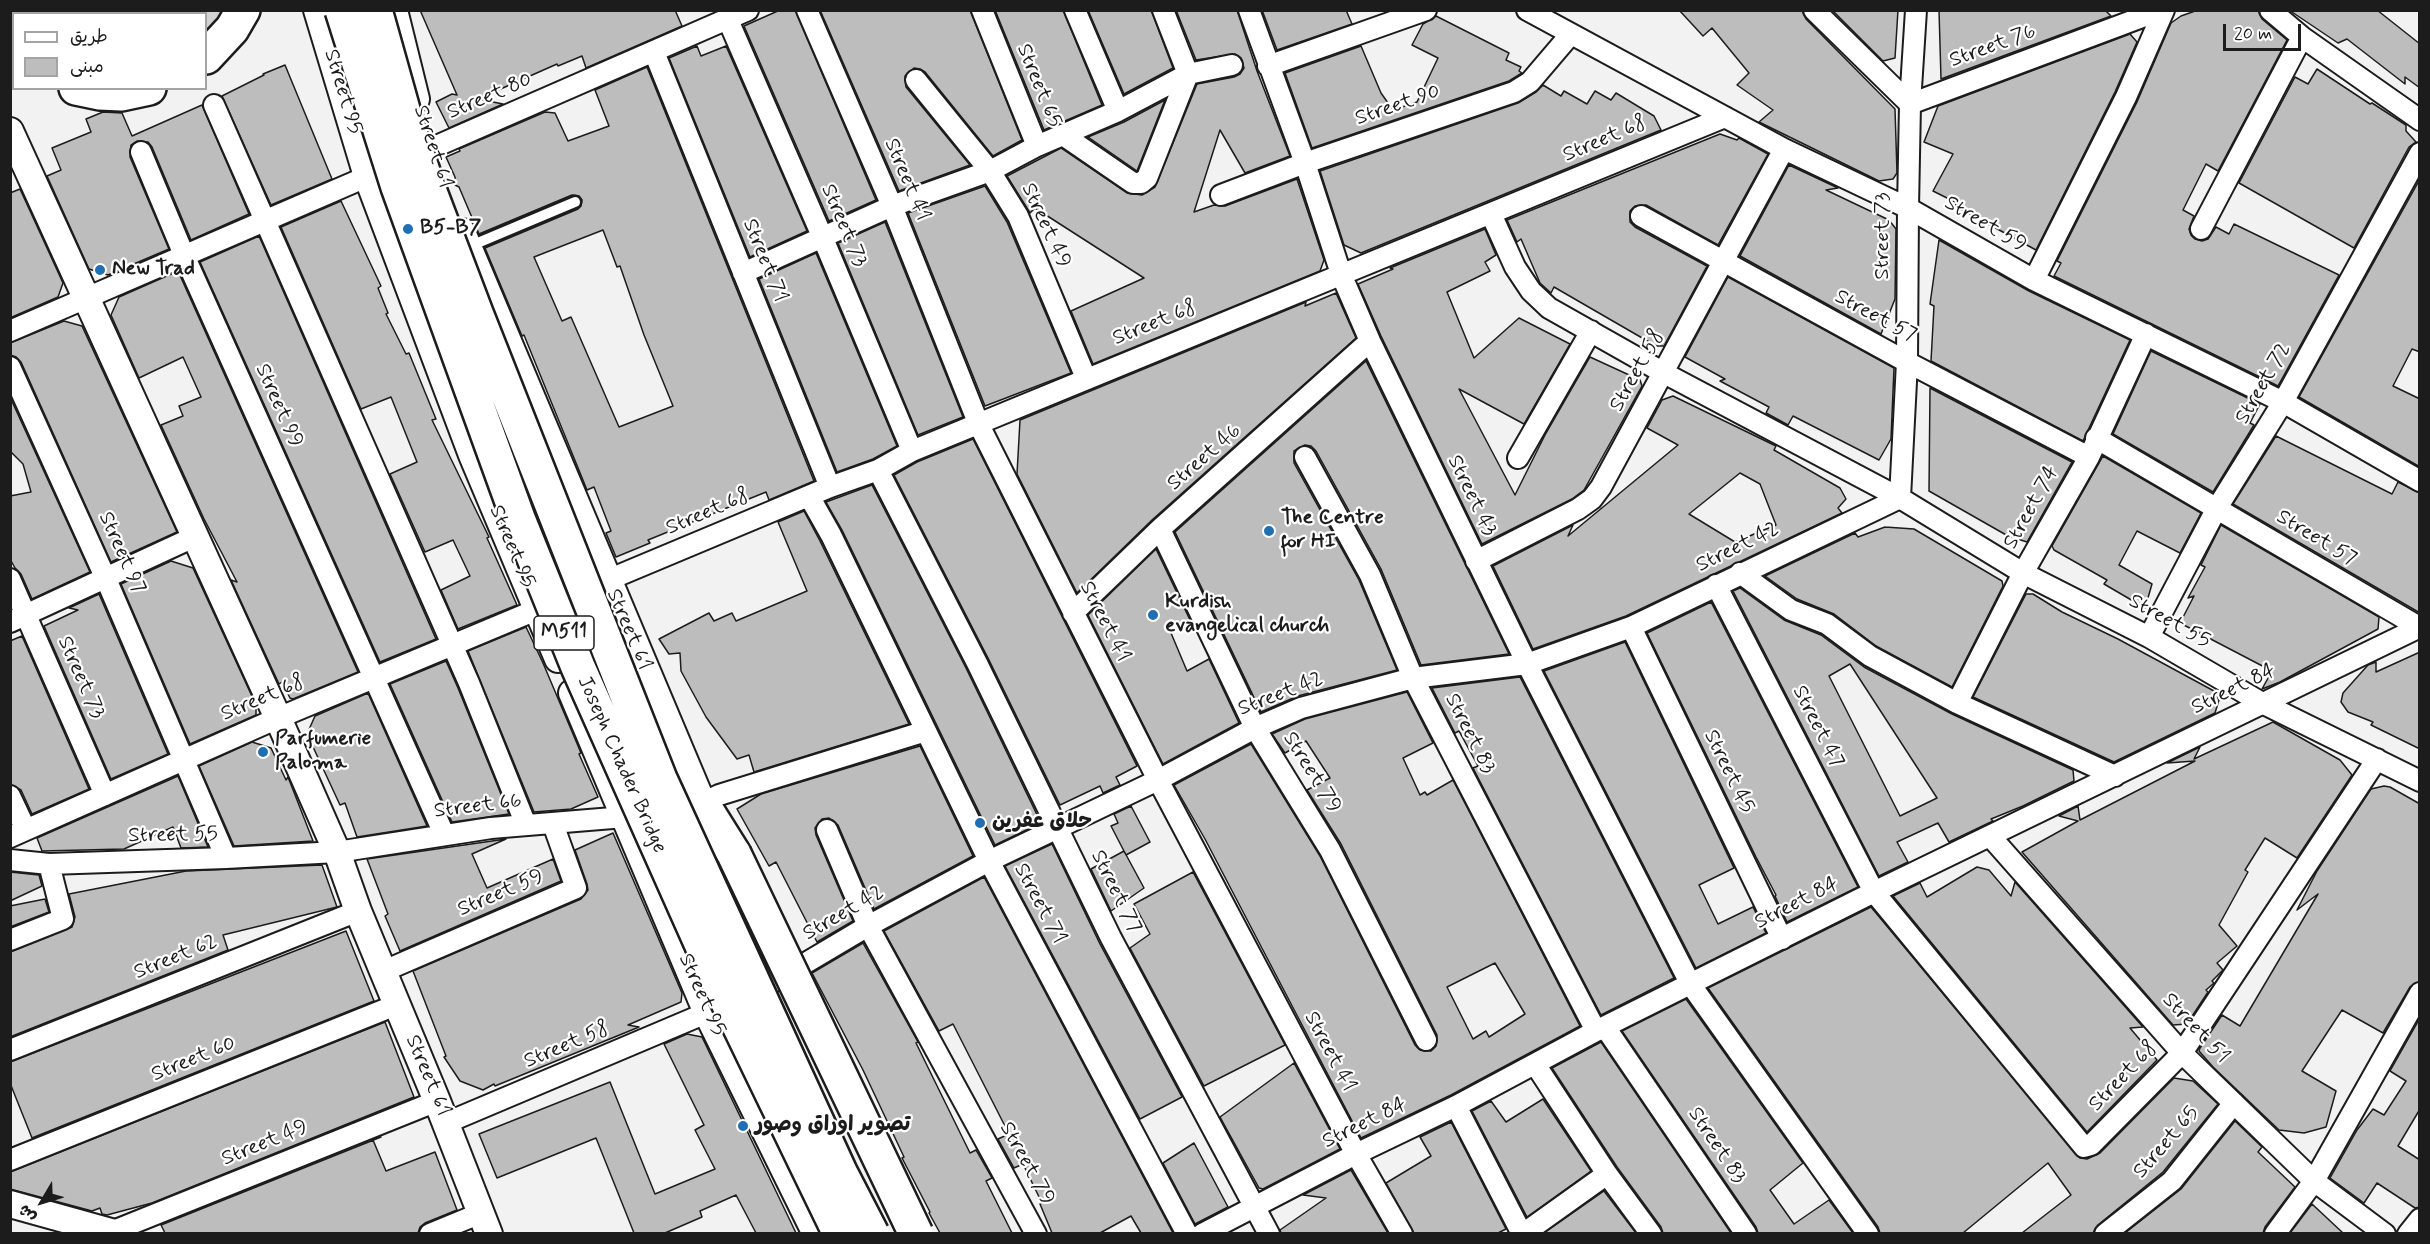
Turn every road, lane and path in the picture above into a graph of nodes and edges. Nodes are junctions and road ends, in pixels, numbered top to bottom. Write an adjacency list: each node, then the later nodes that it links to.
1 (243, 10): 22 (highway)
2 (316, 10): 43 (street, Street 95)
3 (342, 10): 156 (highway, Joseph Chader Bridge / M511, bridge)
4 (375, 10): 157 (highway, Joseph Chader Bridge / M511, bridge)
5 (394, 10): 37 (street, Street 61)
6 (748, 10): 18 (street, Street 80)
7 (807, 10): 46 (street, Street 41)
8 (982, 10): 36 (street, Street 65)
9 (1076, 10): 31 (street)
10 (1163, 10): 25 (street)
11 (1249, 10): 24 (street, Street 43)
12 (1426, 10): 24 (street)
13 (1527, 10): 19 (street, Street 59)
14 (1814, 10): 29 (street)
15 (1916, 10): 29 (street, Street 73)
16 (2162, 10): 29 (street, Street 76); 58 (street)
17 (2270, 10): 20 (street)
18 (728, 20): 21 (street, Street 80); 52 (street, Street 73)
19 (1570, 34): 32 (street, Street 59); 41 (street, Street 90)
20 (2302, 37): 33 (street); 51 (street)
21 (654, 52): 37 (street, Street 80); 56 (street, Street 71)
22 (207, 56)
23 (1232, 65): 25 (street)
24 (1268, 66): 41 (street, Street 43)
25 (1188, 74): 31 (street); 35 (street)
26 (916, 80): 42 (street, Street 49)
27 (86, 90): 28 (highway)
28 (140, 90)
29 (1910, 104): 47 (street, Street 73)
30 (214, 105): 50 (street)
31 (1118, 111): 35 (street)
32 (1725, 117): 38 (street, Street 59); 48 (street, Street 68)
33 (2420, 120)
34 (10, 131): 59 (street, Street 61)
35 (1063, 135): 36 (street)
36 (1036, 146): 42 (street)
37 (429, 149): 43 (street, Street 80); 53 (street, Street 61)
38 (1784, 149): 47 (street, Street 59); 55 (street, Street 58)
39 (141, 152): 54 (street, Street 99)
40 (2420, 153): 68 (street, Street 72)
41 (1305, 163): 44 (street, Street 90); 57 (street, Street 43)
42 (990, 171): 46 (street); 67 (street, Street 49)
43 (367, 176): 50 (street, Street 80); 90 (street, Street 95)
44 (1221, 195)
45 (575, 202): 53 (lane)
46 (892, 206): 52 (street); 69 (street, Street 41)
47 (1908, 208): 58 (street, Street 59); 64 (street, Street 73)
48 (1491, 214): 57 (street, Street 68); 61 (street, Street 55)
49 (1641, 216): 55 (street, Street 57)
50 (264, 222): 54 (street, Street 80); 96 (street)
51 (2201, 229)
52 (822, 236): 56 (street); 71 (street, Street 73)
53 (468, 247): 88 (street, Street 61)
54 (184, 255): 59 (street, Street 80); 98 (street, Street 99)
55 (1724, 263): 64 (street, Street 57); 66 (street, Street 58)
56 (743, 273): 77 (street, Street 71)
57 (1341, 274): 63 (street, Street 43); 67 (street, Street 68)
58 (2034, 280): 62 (street, Street 59)
59 (86, 298): 60 (street, Street 80); 82 (street, Street 61)
60 (10, 331)
61 (1591, 332): 66 (street, Street 55); 74 (street)
62 (2146, 334): 68 (street, Street 59); 70 (street, Street 74)
63 (1370, 341): 81 (street, Street 46); 83 (street, Street 43)
64 (1907, 362): 73 (street, Street 57); 79 (street, Street 73)
65 (10, 368): 87 (street, Street 97)
66 (1664, 374): 79 (street, Street 55); 83 (street, Street 58)
67 (1086, 378): 69 (street, Street 68)
68 (2283, 402): 76 (street, Street 59); 80 (street, Street 72)
69 (979, 424): 71 (street, Street 68); 91 (street, Street 41)
70 (2096, 438): 73 (street, Street 74); 80 (street, Street 57)
71 (912, 451): 75 (street, Street 68)
72 (1305, 457): 99 (street, Street 83)
73 (2089, 457): 85 (street, Street 74)
74 (1518, 458)
75 (878, 470): 77 (street, Street 68); 116 (street, Street 77)
76 (2420, 481)
77 (830, 488): 78 (street, Street 68)
78 (809, 496): 88 (street, Street 68); 104 (street, Street 71)
79 (1900, 498): 84 (street, Street 42); 85 (street, Street 55)
80 (2217, 508): 94 (street, Street 57); 95 (street, Street 72)
81 (1160, 528): 91 (street, Street 46); 103 (street, Street 79)
82 (194, 537): 87 (street); 102 (street, Street 61)
83 (1476, 561): 97 (street, Street 43)
84 (1740, 573): 89 (street, Street 42); 101 (street)
85 (2023, 573): 95 (street, Street 55); 101 (street, Street 74)
86 (10, 579): 92 (street, Street 73)
87 (106, 579): 92 (street); 105 (street, Street 97)
88 (607, 581): 90 (street, Street 68); 112 (street, Street 61)
89 (1716, 585): 93 (street, Street 42); 126 (street, Street 47)
90 (537, 610): 96 (street, Street 68); 113 (street, Street 95)
91 (1073, 613): 108 (street, Street 41)
92 (18, 618): 110 (street, Street 73)
93 (1631, 627): 97 (street, Street 42); 129 (street, Street 45)
94 (2419, 627): 100 (street, Street 84)
95 (2149, 637): 100 (street, Street 55)
96 (452, 645): 98 (street, Street 68); 115 (street)
97 (1527, 664): 99 (street, Street 42); 133 (street, Street 43)
98 (374, 678): 102 (street, Street 68); 119 (street, Street 99)
99 (1413, 678): 103 (street, Street 42); 137 (street, Street 83)
100 (2262, 703): 106 (street, Street 55); 107 (street, Street 84)
101 (1957, 704): 107 (street)
102 (278, 718): 105 (street, Street 68); 121 (street, Street 61)
103 (1255, 728): 108 (street, Street 42); 138 (street, Street 79)
104 (926, 731): 112 (street); 124 (street, Street 71)
105 (185, 759): 110 (street, Street 68); 122 (street, Street 97)
106 (2377, 759): 109 (street, Street 55); 140 (street, Street 68)
107 (2115, 776): 120 (street, Street 84)
108 (1158, 780): 116 (street, Street 42); 145 (street, Street 41)
109 (2420, 781)
110 (105, 795): 118 (street, Street 68)
111 (10, 796): 118 (street)
112 (702, 803): 132 (street, Street 61); 159 (highway, bridge)
113 (625, 817): 114 (street, Street 66); 136 (street, Street 95)
114 (553, 824): 115 (street, Street 66); 131 (street, Street 59)
115 (526, 825): 119 (street, Street 66)
116 (1057, 827): 124 (street, Street 42); 150 (street, Street 77)
117 (827, 830): 128 (street, Street 79)
118 (18, 833)
119 (444, 834): 121 (street, Street 66)
120 (1990, 836): 126 (street, Street 84); 140 (street, Street 51)
121 (337, 852): 122 (street, Street 55); 127 (street, Street 61)
122 (226, 858): 125 (street, Street 55)
123 (10, 860): 125 (street, Street 55)
124 (989, 861): 128 (street, Street 42); 161 (street, Street 71)
125 (49, 864): 130 (street)
126 (1874, 892): 129 (street, Street 84); 140 (street, Street 68)
127 (358, 912): 131 (street, Street 61); 139 (street, Street 62)
128 (868, 926): 132 (street, Street 42); 160 (street, Street 79)
129 (1782, 939): 133 (street, Street 84)
130 (10, 940)
131 (384, 971): 135 (street, Street 61)
132 (777, 980): 136 (street, Street 42); 158 (street, Street 61)
133 (1691, 985): 137 (street, Street 84); 168 (street)
134 (2420, 993): 148 (street)
135 (396, 1005): 144 (street, Street 61); 146 (street, Street 60)
136 (707, 1013): 144 (street, Street 58); 155 (street, Street 95)
137 (1600, 1029): 141 (street, Street 84); 167 (street, Street 83)
138 (1426, 1040)
139 (10, 1050)
140 (2182, 1053): 142 (street, Street 51)
141 (1534, 1064): 143 (street, Street 84); 147 (street)
142 (2234, 1103): 148 (street, Street 51); 169 (street, Street 65)
143 (1456, 1106): 145 (street, Street 84); 165 (street)
144 (442, 1112): 152 (street, Street 61); 153 (street, Street 49)
145 (1356, 1154): 150 (street, Street 84); 164 (street, Street 41)
146 (10, 1160)
147 (1607, 1173): 165 (street); 166 (street)
148 (2314, 1181): 170 (street); 171 (street, Street 51)
149 (10, 1204): 153 (street)
150 (1256, 1207): 162 (street, Street 84); 163 (street, Street 77)
151 (2420, 1219): 172 (street)
152 (485, 1223): 154 (street)
153 (115, 1233)
154 (430, 1233)
155 (816, 1233)
156 (840, 1233)
157 (872, 1233)
158 (903, 1233)
159 (916, 1233)
160 (1036, 1233)
161 (1187, 1233)
162 (1203, 1233)
163 (1269, 1233)
164 (1402, 1233)
165 (1522, 1233)
166 (1651, 1233)
167 (1746, 1233)
168 (1868, 1233)
169 (2105, 1233)
170 (2275, 1233)
171 (2385, 1233)
172 (2408, 1233)

